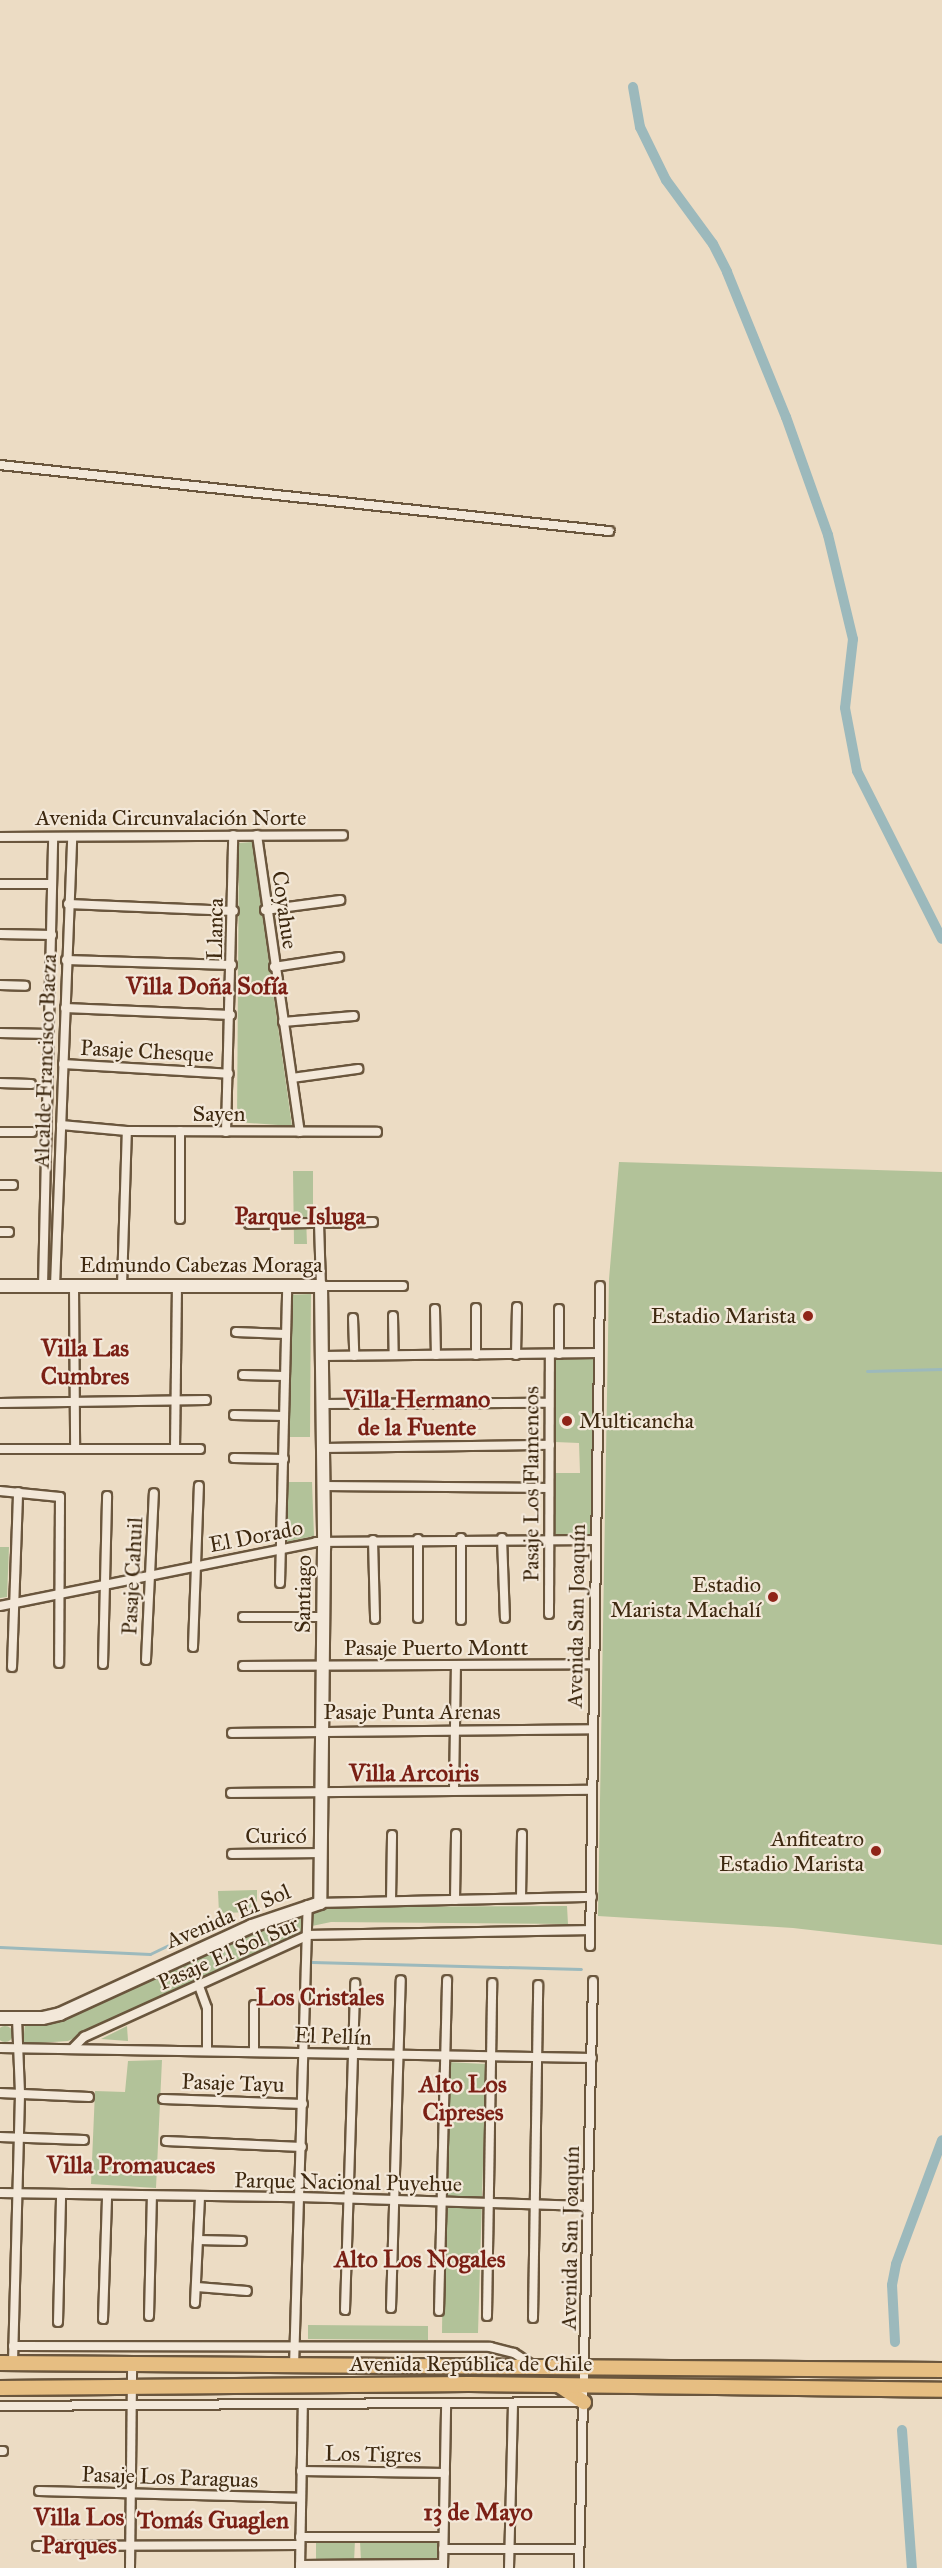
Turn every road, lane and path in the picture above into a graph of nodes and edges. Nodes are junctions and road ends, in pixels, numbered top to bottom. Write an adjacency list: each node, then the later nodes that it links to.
1 (0, 465): 2 (street)
2 (609, 531)
3 (233, 835): 4 (street, Avenida Circunvalación Norte); 8 (street, Avenida Circunvalación Norte); 14 (street, Llanca)
4 (257, 835): 5 (street, Avenida Circunvalación Norte); 13 (street, Coyahue)
5 (343, 835)
6 (0, 837): 7 (street, Avenida Circunvalación Norte)
7 (53, 837): 8 (street, Avenida Circunvalación Norte); 10 (street, Alcalde Francisco Baeza)
8 (72, 837): 12 (street, Alcalde Francisco Baeza)
9 (0, 884): 10 (street)
10 (52, 884): 16 (street, Alcalde Francisco Baeza)
11 (340, 900): 13 (street)
12 (68, 904): 14 (street); 18 (street, Alcalde Francisco Baeza)
13 (266, 910): 20 (street, Coyahue)
14 (234, 911): 19 (street, Llanca)
15 (0, 934): 16 (street)
16 (52, 935): 28 (street, Alcalde Francisco Baeza)
17 (339, 957): 20 (street)
18 (66, 960): 19 (street); 23 (street, Alcalde Francisco Baeza)
19 (232, 965): 24 (street, Llanca)
20 (274, 967): 26 (street, Coyahue)
21 (0, 985): 22 (street)
22 (25, 986)
23 (65, 1008): 24 (street); 29 (street, Alcalde Francisco Baeza)
24 (231, 1015): 31 (street, Llanca)
25 (354, 1016): 26 (street)
26 (283, 1022): 32 (street, Coyahue)
27 (0, 1033): 28 (street)
28 (49, 1034): 50 (street, Alcalde Francisco Baeza)
29 (63, 1064): 31 (street, Pasaje Chesque); 35 (street, Alcalde Francisco Baeza)
30 (358, 1069): 32 (street)
31 (229, 1074): 40 (street, Llanca)
32 (292, 1078): 41 (street, Coyahue)
33 (0, 1083): 34 (street)
34 (31, 1084)
35 (61, 1125): 36 (street, Sayen); 50 (street, Alcalde Francisco Baeza)
36 (127, 1131): 37 (street, Sayen); 52 (street)
37 (180, 1131): 40 (street, Sayen); 45 (street)
38 (0, 1132): 39 (street)
39 (32, 1132)
40 (226, 1132): 41 (street, Sayen)
41 (300, 1132): 42 (street, Sayen)
42 (377, 1132)
43 (0, 1185): 44 (street)
44 (13, 1185)
45 (180, 1219)
46 (373, 1222): 47 (street)
47 (319, 1223): 48 (street); 55 (street)
48 (249, 1224)
49 (0, 1286): 50 (street, Edmundo Cabezas Moraga)
50 (49, 1286): 51 (street, Edmundo Cabezas Moraga)
51 (74, 1286): 52 (street, Edmundo Cabezas Moraga); 80 (street)
52 (122, 1286): 53 (street, Edmundo Cabezas Moraga)
53 (177, 1286): 54 (street, Edmundo Cabezas Moraga); 76 (street)
54 (287, 1286): 55 (street, Edmundo Cabezas Moraga); 65 (street)
55 (321, 1286): 56 (street, Edmundo Cabezas Moraga); 72 (street, Santiago)
56 (403, 1286)
57 (600, 1286): 66 (street, Avenida San Joaquín)
58 (517, 1307): 71 (street)
59 (476, 1308): 70 (street)
60 (435, 1309): 69 (street)
61 (559, 1309): 67 (street, Pasaje Los Flamencos)
62 (393, 1317): 68 (street)
63 (353, 1318): 73 (street)
64 (236, 1332): 65 (street)
65 (285, 1334): 75 (street)
66 (599, 1353): 67 (street); 104 (street, Avenida San Joaquín)
67 (554, 1354): 71 (street); 79 (street, Pasaje Los Flamencos)
68 (394, 1355): 69 (street); 73 (street)
69 (435, 1355): 70 (street)
70 (476, 1355): 71 (street)
71 (516, 1355)
72 (322, 1356): 73 (street); 81 (street, Santiago)
73 (354, 1356)
74 (243, 1375): 75 (street)
75 (285, 1376): 83 (street)
76 (176, 1400): 77 (street); 80 (street); 85 (street)
77 (206, 1400)
78 (0, 1403): 80 (street)
79 (549, 1403): 81 (street); 84 (street, Pasaje Los Flamencos)
80 (75, 1404): 88 (street)
81 (322, 1404): 86 (street, Santiago)
82 (234, 1415): 83 (street)
83 (284, 1416): 91 (street)
84 (550, 1445): 86 (street); 94 (street, Pasaje Los Flamencos)
85 (175, 1448): 88 (street); 89 (street)
86 (323, 1448): 92 (street, Santiago)
87 (0, 1449): 88 (street)
88 (75, 1449)
89 (200, 1449)
90 (234, 1458): 91 (street)
91 (284, 1459): 106 (street)
92 (323, 1485): 94 (street); 105 (street, Santiago)
93 (200, 1486): 107 (street)
94 (549, 1488): 103 (street, Pasaje Los Flamencos)
95 (0, 1491): 96 (street)
96 (18, 1492): 111 (street); 112 (street)
97 (154, 1493): 108 (street, Pasaje Cahuil)
98 (107, 1496): 110 (street)
99 (461, 1538): 100 (street, El Dorado); 101 (street, El Dorado); 120 (street)
100 (502, 1538): 103 (street, El Dorado); 118 (street)
101 (418, 1539): 102 (street, El Dorado); 117 (street)
102 (373, 1540): 105 (street, El Dorado); 119 (street)
103 (548, 1540): 104 (street, El Dorado); 114 (street, Pasaje Los Flamencos)
104 (595, 1540): 125 (street, Avenida San Joaquín)
105 (324, 1541): 106 (street, El Dorado); 116 (street, Santiago)
106 (280, 1548): 107 (street, El Dorado); 109 (street)
107 (197, 1566): 108 (street, El Dorado); 121 (street)
108 (151, 1575): 110 (street, El Dorado); 122 (street, Pasaje Cahuil)
109 (280, 1583)
110 (105, 1586): 111 (street, El Dorado); 124 (street)
111 (57, 1596): 112 (street, El Dorado); 123 (street)
112 (15, 1604): 113 (street, El Dorado); 128 (street)
113 (0, 1606)
114 (549, 1614)
115 (243, 1617): 116 (street)
116 (323, 1617): 127 (street, Santiago)
117 (418, 1617)
118 (505, 1618)
119 (375, 1619)
120 (461, 1620)
121 (193, 1647)
122 (146, 1660)
123 (59, 1663)
124 (103, 1664)
125 (594, 1664): 129 (street, Pasaje Puerto Montt); 130 (street, Avenida San Joaquín)
126 (243, 1666): 127 (street, Pasaje Puerto Montt)
127 (323, 1666): 129 (street, Pasaje Puerto Montt); 132 (street, Santiago)
128 (12, 1667)
129 (456, 1667): 131 (street)
130 (592, 1729): 131 (street, Pasaje Punta Arenas); 135 (street, Avenida San Joaquín)
131 (454, 1730): 132 (street, Pasaje Punta Arenas); 134 (street)
132 (322, 1731): 133 (street, Pasaje Punta Arenas); 136 (street, Santiago)
133 (232, 1733)
134 (454, 1790): 135 (street); 136 (street)
135 (591, 1790): 143 (street, Avenida San Joaquín)
136 (321, 1791): 137 (street); 141 (street, Santiago)
137 (231, 1792)
138 (456, 1834): 145 (street)
139 (522, 1834): 144 (street)
140 (392, 1835): 146 (street)
141 (320, 1853): 142 (street, Curicó); 147 (street, Santiago)
142 (232, 1854)
143 (592, 1897): 144 (street, Avenida El Sol); 148 (street, Avenida San Joaquín)
144 (521, 1898): 145 (street, Avenida El Sol)
145 (455, 1900): 146 (street, Avenida El Sol)
146 (391, 1901): 147 (street, Avenida El Sol)
147 (314, 1904): 149 (street); 160 (street, Avenida El Sol)
148 (590, 1930): 149 (street, Pasaje El Sol Sur); 150 (street, Avenida San Joaquín)
149 (309, 1935): 157 (street, Pasaje El Sol Sur); 166 (street)
150 (590, 1946)
151 (401, 1980): 168 (street)
152 (447, 1980): 169 (street)
153 (593, 1981): 171 (street, Avenida San Joaquín)
154 (354, 1983): 167 (street)
155 (492, 1983): 170 (street)
156 (538, 1985): 172 (street)
157 (200, 1986): 163 (street, Pasaje El Sol Sur); 164 (street)
158 (254, 2005): 165 (street)
159 (0, 2018): 160 (street, Avenida El Sol)
160 (17, 2019): 162 (street)
161 (0, 2048): 162 (street)
162 (17, 2048): 163 (street); 174 (street)
163 (73, 2048): 164 (street, El Pellín)
164 (207, 2051): 165 (street, El Pellín)
165 (254, 2052): 166 (street, El Pellín)
166 (304, 2053): 167 (street, El Pellín); 177 (street)
167 (352, 2054): 168 (street, El Pellín); 190 (street)
168 (398, 2055): 169 (street, El Pellín); 191 (street)
169 (446, 2056): 170 (street, El Pellín); 193 (street)
170 (490, 2058): 172 (street, El Pellín); 192 (street)
171 (591, 2058): 172 (street, El Pellín); 195 (street, Avenida San Joaquín)
172 (536, 2059): 194 (street)
173 (0, 2093): 174 (street)
174 (20, 2093): 175 (street); 179 (street)
175 (89, 2097)
176 (163, 2099): 177 (street, Pasaje Tayu)
177 (303, 2104): 182 (street)
178 (0, 2137): 179 (street)
179 (16, 2138): 180 (street); 184 (street)
180 (84, 2140)
181 (166, 2141): 182 (street)
182 (302, 2147): 188 (street)
183 (0, 2193): 184 (street, Parque Nacional Puyehue)
184 (15, 2193): 185 (street, Parque Nacional Puyehue); 209 (street)
185 (62, 2195): 186 (street, Parque Nacional Puyehue); 208 (street)
186 (107, 2196): 187 (street, Parque Nacional Puyehue); 207 (street)
187 (152, 2197): 189 (street, Parque Nacional Puyehue); 204 (street)
188 (299, 2197): 189 (street, Parque Nacional Puyehue); 190 (street, Parque Nacional Puyehue); 210 (street)
189 (200, 2198): 196 (street)
190 (348, 2199): 191 (street, Parque Nacional Puyehue); 202 (street)
191 (393, 2200): 193 (street, Parque Nacional Puyehue); 201 (street)
192 (487, 2202): 193 (street, Parque Nacional Puyehue); 194 (street, Parque Nacional Puyehue); 205 (street)
193 (444, 2203): 203 (street)
194 (533, 2204): 195 (street, Parque Nacional Puyehue); 206 (street)
195 (588, 2206): 215 (street, Avenida San Joaquín)
196 (198, 2240): 197 (street); 198 (street)
197 (242, 2241)
198 (197, 2287): 199 (street); 200 (street)
199 (247, 2291)
200 (195, 2303)
201 (391, 2308)
202 (345, 2310)
203 (439, 2311)
204 (149, 2316)
205 (487, 2316)
206 (532, 2318)
207 (103, 2319)
208 (58, 2322)
209 (13, 2346): 210 (street, Avenida República de Chile); 211 (street)
210 (295, 2347): 213 (street); 214 (street, Avenida República de Chile)
211 (6, 2362): 212 (main road, Avenida República de Chile)
212 (132, 2363): 213 (main road, Avenida República de Chile); 219 (street)
213 (294, 2366): 214 (main road, Avenida República de Chile)
214 (534, 2367): 215 (main road, Avenida República de Chile)
215 (585, 2367): 216 (main road, Avenida República de Chile); 218 (street, Avenida San Joaquín)
216 (942, 2370)
217 (555, 2385): 218 (main road, Avenida República de Chile); 219 (main road, Avenida República de Chile); 222 (main road)
218 (584, 2385): 221 (main road, Avenida República de Chile); 222 (street, Avenida San Joaquín)
219 (132, 2386): 220 (main road, Avenida República de Chile); 224 (street)
220 (0, 2388)
221 (942, 2390)
222 (584, 2402): 223 (street, Avenida República de Chile); 239 (street, Avenida San Joaquín)
223 (513, 2403): 227 (street, Avenida República de Chile); 238 (street)
224 (132, 2404): 225 (street, Avenida República de Chile); 226 (street, Avenida República de Chile); 231 (street)
225 (303, 2404): 227 (street, Avenida República de Chile); 228 (street)
226 (0, 2406)
227 (446, 2406): 229 (street)
228 (301, 2471): 229 (street, Los Tigres); 232 (street)
229 (445, 2473): 233 (street)
230 (39, 2491): 231 (street, Pasaje Los Paraguas)
231 (131, 2493): 232 (street, Pasaje Los Paraguas); 236 (street)
232 (301, 2499): 234 (street)
233 (443, 2537): 234 (street); 237 (street)
234 (300, 2541): 236 (street); 240 (street)
235 (37, 2546): 236 (street)
236 (131, 2546): 242 (street)
237 (443, 2549): 238 (street); 241 (street)
238 (509, 2549): 239 (street); 243 (street)
239 (579, 2549): 244 (street, Avenida San Joaquín)
240 (300, 2566): 241 (street)
241 (443, 2566)
242 (130, 2568)
243 (509, 2568)
244 (579, 2568)

